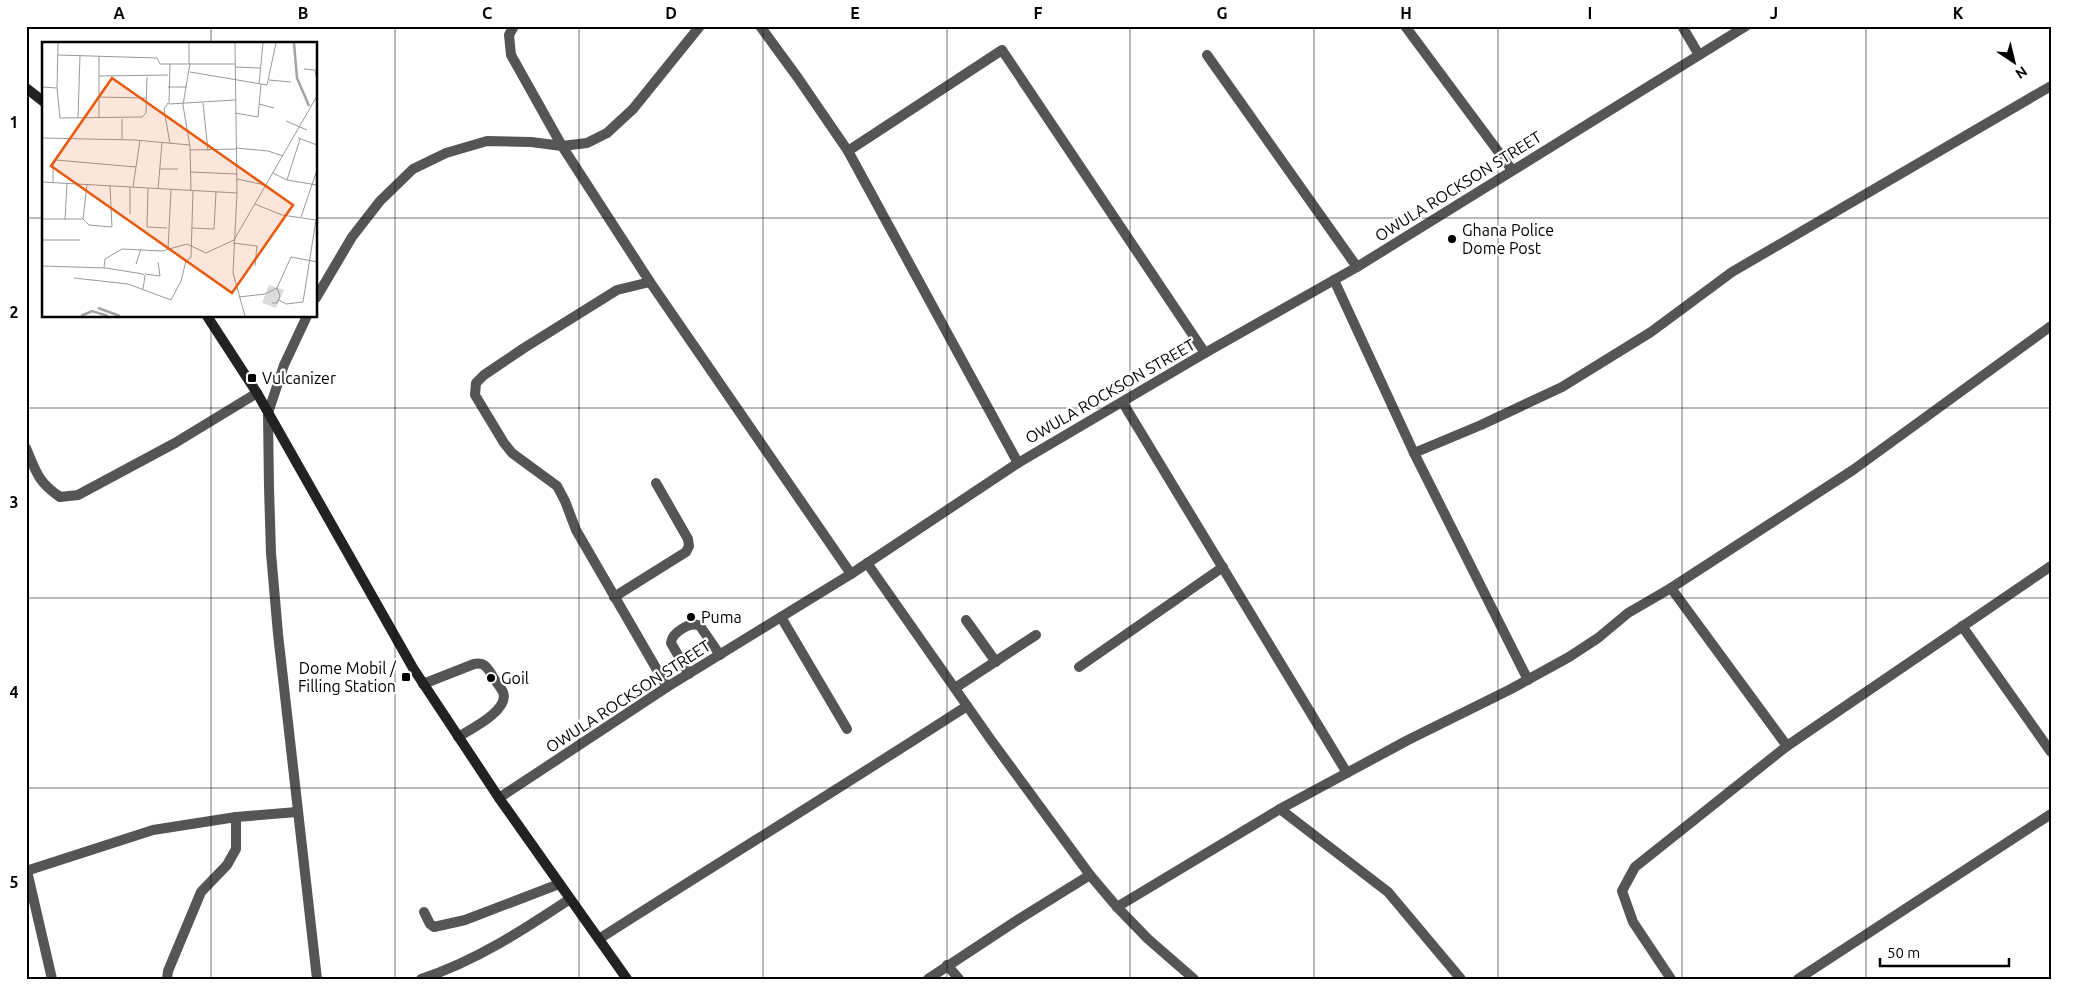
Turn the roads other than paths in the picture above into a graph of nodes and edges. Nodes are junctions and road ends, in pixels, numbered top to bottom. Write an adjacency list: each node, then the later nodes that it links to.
1 (514, 26): 12 (street)
2 (700, 26): 12 (street)
3 (760, 26): 13 (street)
4 (1405, 26): 14 (street)
5 (1682, 26): 8 (street)
6 (1746, 26): 8 (street, OWULA ROCKSON STREET)
7 (1207, 55): 15 (street)
8 (1699, 55): 14 (street, OWULA ROCKSON STREET)
9 (2051, 86): 27 (street)
10 (26, 88): 11 (main road)
11 (42, 100)
12 (562, 146): 17 (street); 18 (street)
13 (848, 152): 22 (street); 28 (street)
14 (1512, 170): 15 (street, OWULA ROCKSON STREET)
15 (1357, 267): 16 (street, OWULA ROCKSON STREET)
16 (1334, 280): 22 (street, OWULA ROCKSON STREET); 27 (street)
17 (650, 282): 33 (street); 35 (street)
18 (318, 295)
19 (208, 318): 23 (main road)
20 (306, 318): 25 (street)
21 (2051, 326): 34 (street)
22 (1205, 353): 24 (street, OWULA ROCKSON STREET)
23 (257, 393): 25 (main road); 26 (street)
24 (1123, 402): 28 (street, OWULA ROCKSON STREET); 32 (street)
25 (268, 413): 45 (main road); 56 (street)
26 (26, 448)
27 (1414, 453): 44 (street)
28 (1018, 463): 30 (street, OWULA ROCKSON STREET)
29 (656, 483): 35 (street)
30 (867, 563): 33 (street, OWULA ROCKSON STREET); 47 (street)
31 (2051, 566): 38 (street)
32 (1223, 567): 42 (street); 53 (street)
33 (851, 574): 36 (street, OWULA ROCKSON STREET)
34 (1671, 588): 44 (street); 51 (street)
35 (614, 597): 46 (street)
36 (781, 617): 40 (street, OWULA ROCKSON STREET); 49 (street)
37 (966, 620): 41 (street)
38 (1962, 626): 51 (street); 52 (street)
39 (1036, 635): 41 (street)
40 (720, 654): 43 (street, OWULA ROCKSON STREET); 43 (street)
41 (996, 662): 47 (street)
42 (1079, 667)
43 (689, 674): 46 (street, OWULA ROCKSON STREET)
44 (1528, 680): 53 (street)
45 (423, 684): 50 (main road); 50 (street)
46 (666, 687): 54 (street, OWULA ROCKSON STREET)
47 (955, 688): 48 (street)
48 (967, 706): 60 (street); 65 (street)
49 (847, 729)
50 (458, 737): 54 (main road)
51 (1787, 746): 76 (street)
52 (2051, 752)
53 (1347, 773): 55 (street)
54 (499, 798): 61 (main road)
55 (1280, 809): 63 (street); 75 (street)
56 (297, 812): 58 (street); 69 (street)
57 (2051, 814): 77 (street)
58 (236, 817): 59 (street); 68 (street)
59 (26, 871): 67 (street)
60 (1090, 876): 63 (street); 66 (street)
61 (560, 884): 62 (main road); 64 (street)
62 (570, 899): 65 (main road); 70 (street)
63 (1117, 907): 74 (street)
64 (424, 912)
65 (599, 939): 71 (main road)
66 (947, 965): 72 (street); 73 (street)
67 (52, 979)
68 (167, 979)
69 (316, 979)
70 (421, 979)
71 (628, 979)
72 (928, 979)
73 (959, 979)
74 (1194, 979)
75 (1461, 979)
76 (1671, 979)
77 (1798, 979)

